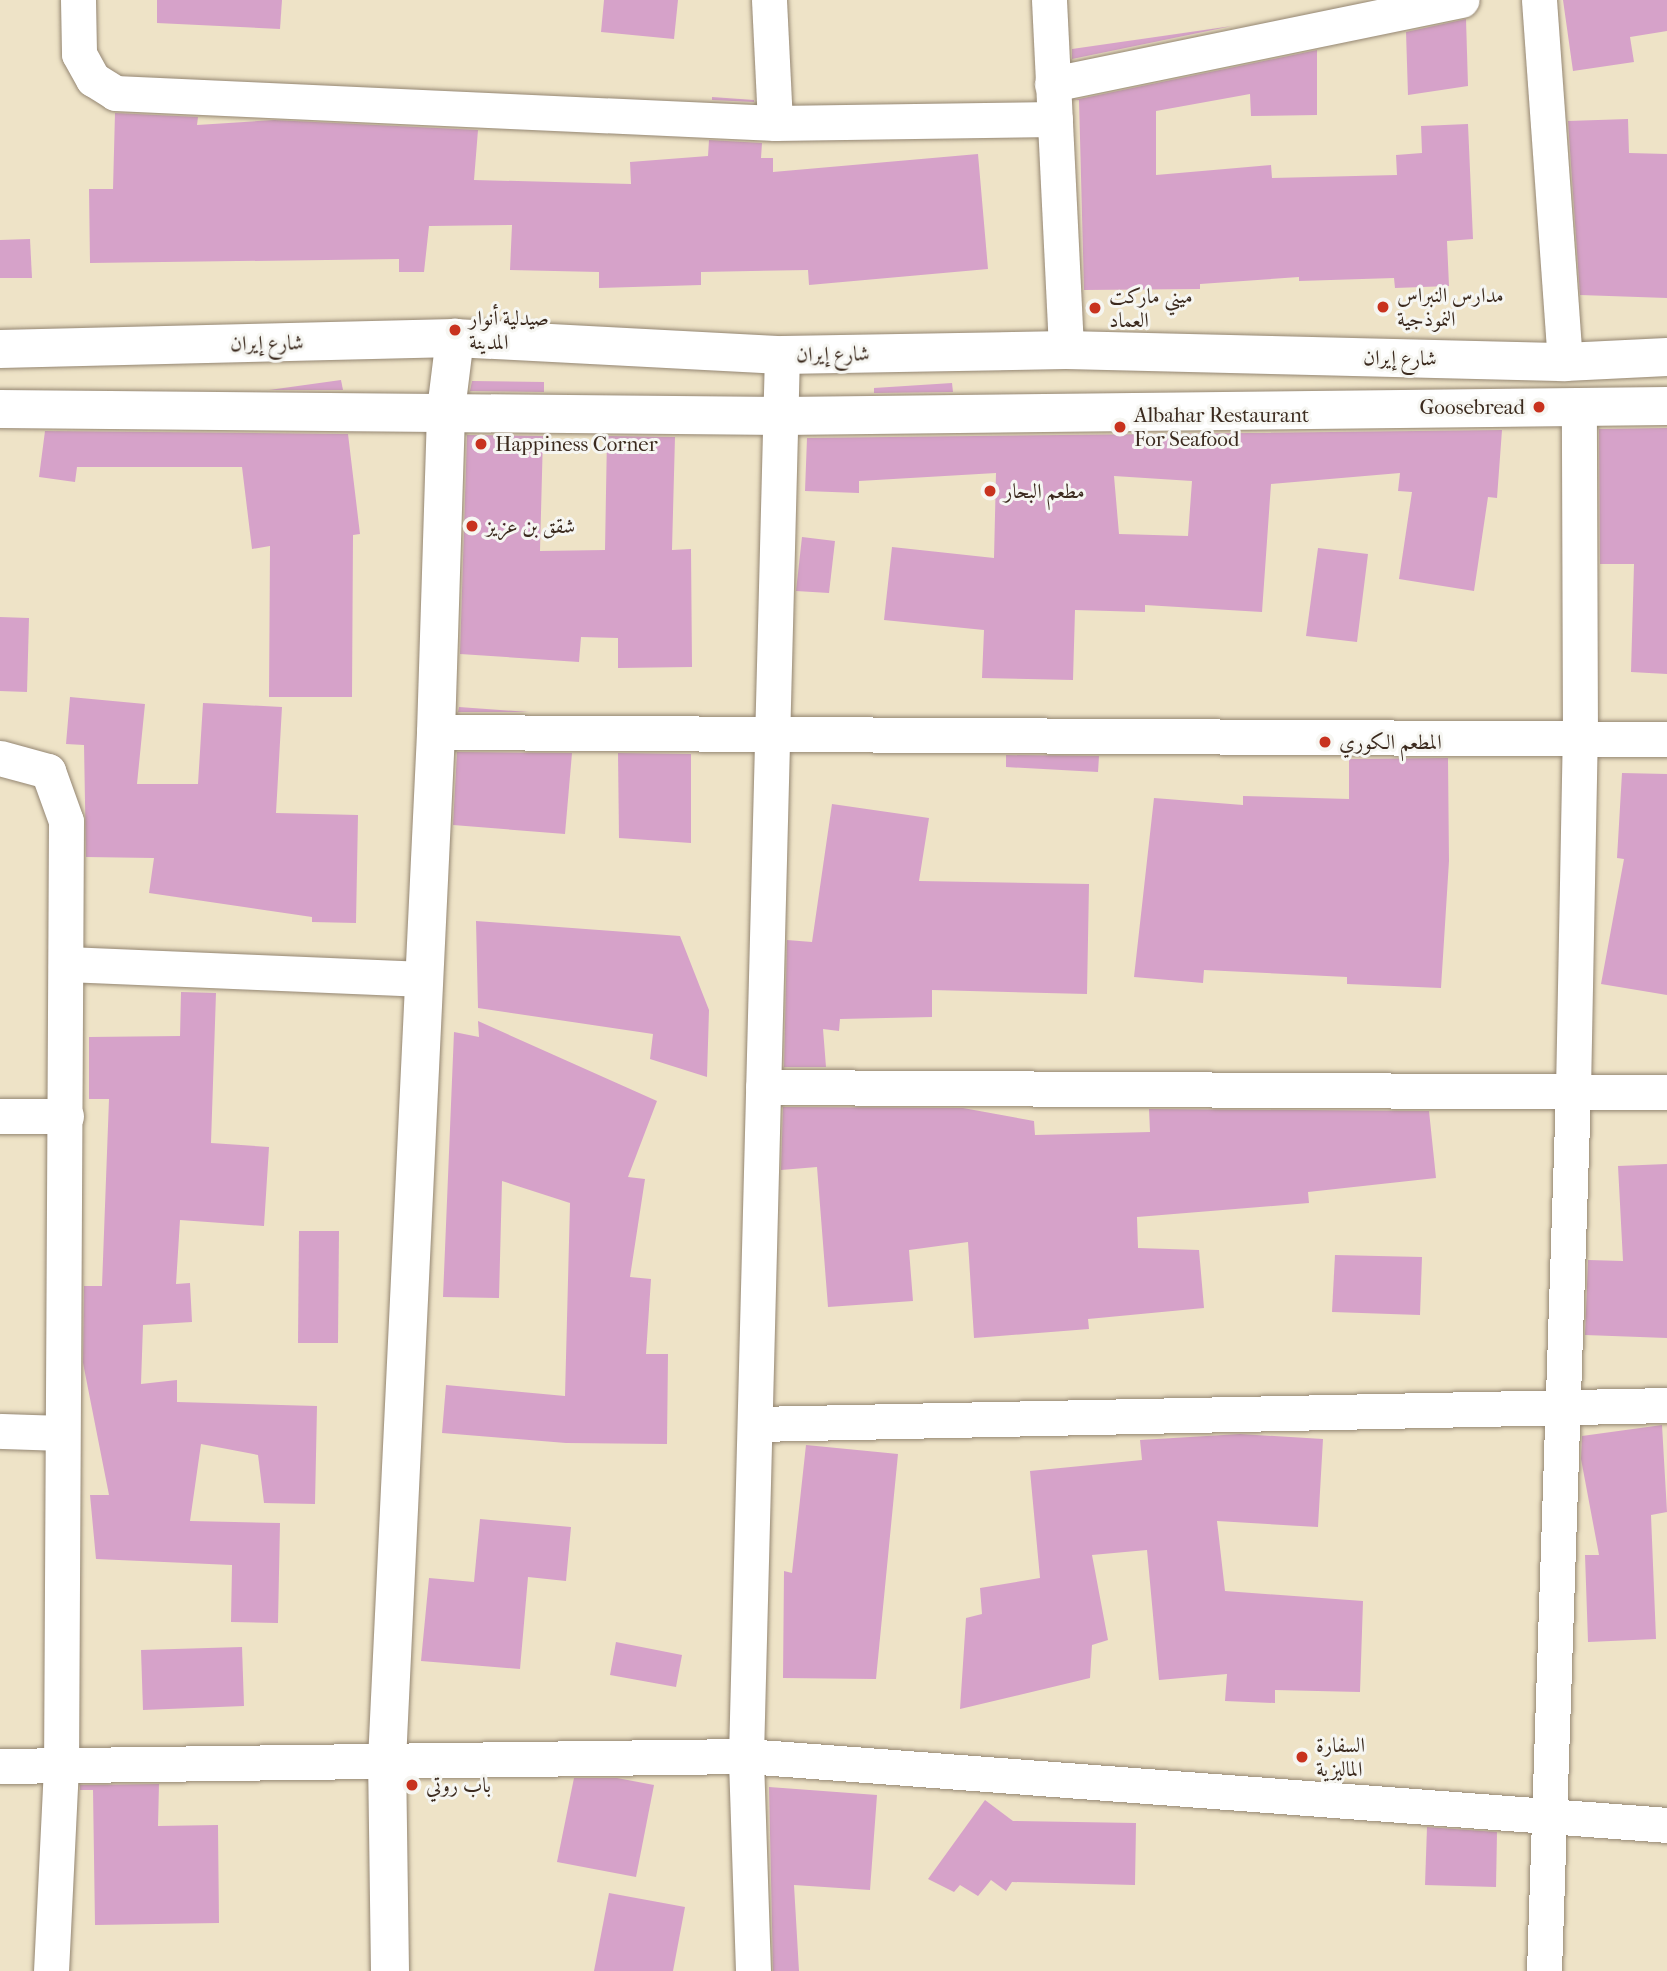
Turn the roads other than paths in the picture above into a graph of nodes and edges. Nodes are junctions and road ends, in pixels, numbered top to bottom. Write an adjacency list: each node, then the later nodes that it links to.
1 (78, 0): 9 (street)
2 (769, 0): 9 (street)
3 (1049, 0): 7 (street)
4 (1461, 0): 6 (street)
5 (1539, 0): 15 (street)
6 (1404, 5): 7 (street)
7 (1052, 84): 8 (street)
8 (1055, 119): 9 (street); 12 (street)
9 (775, 122)
10 (455, 338): 11 (street, شارع إيران); 13 (street, شارع إيران); 19 (street)
11 (0, 349)
12 (1066, 350): 13 (street, شارع إيران); 15 (street, شارع إيران)
13 (782, 355): 20 (street)
14 (1667, 357): 15 (street, شارع إيران)
15 (1564, 362)
16 (1667, 406): 17 (street)
17 (1579, 408): 20 (street); 23 (street)
18 (0, 409): 19 (street)
19 (446, 410): 20 (street); 22 (street)
20 (782, 416): 21 (street)
21 (773, 731): 22 (street); 23 (street); 28 (street)
22 (436, 732): 27 (street)
23 (1580, 738): 24 (street); 29 (street)
24 (1667, 739)
25 (0, 758): 26 (street)
26 (66, 964): 27 (street); 32 (street)
27 (425, 979): 39 (street)
28 (764, 1087): 29 (street); 35 (street)
29 (1573, 1091): 30 (street); 33 (street)
30 (1667, 1091)
31 (0, 1116): 32 (street)
32 (66, 1116): 37 (street)
33 (1565, 1405): 34 (street); 35 (street); 42 (street)
34 (1667, 1405)
35 (755, 1424): 38 (street)
36 (0, 1431): 37 (street)
37 (60, 1433): 41 (street)
38 (746, 1756): 39 (street); 42 (street); 46 (street)
39 (387, 1761): 41 (street); 45 (street)
40 (0, 1766): 41 (street)
41 (61, 1767): 44 (street)
42 (1550, 1815): 43 (street); 47 (street)
43 (1667, 1825)
44 (51, 1971)
45 (390, 1971)
46 (753, 1971)
47 (1544, 1971)

